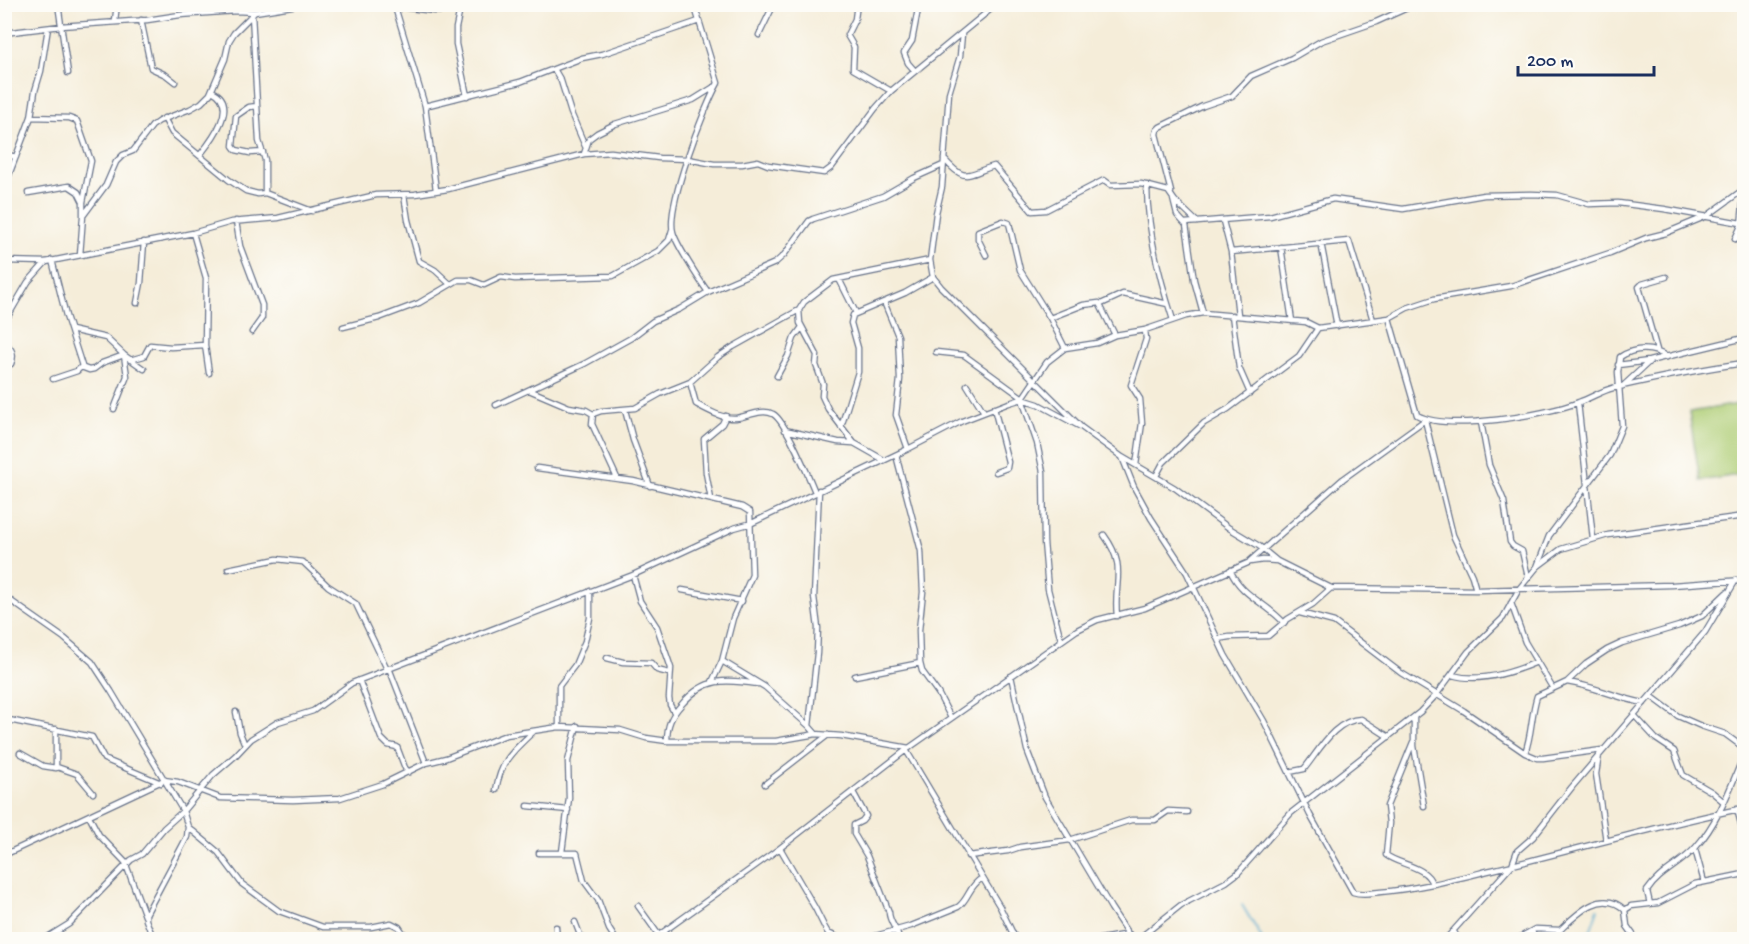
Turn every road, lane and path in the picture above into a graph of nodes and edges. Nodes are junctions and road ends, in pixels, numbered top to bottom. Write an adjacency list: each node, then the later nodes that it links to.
1 (58, 4): 19 (street)
2 (117, 4): 17 (street)
3 (304, 4): 15 (street)
4 (375, 4): 13 (street)
5 (446, 4): 13 (street)
6 (461, 4): 31 (street)
7 (694, 4): 18 (street)
8 (774, 4): 23 (street)
9 (857, 4): 30 (street)
10 (919, 4): 25 (street)
11 (997, 4): 22 (street)
12 (1416, 4): 53 (street)
13 (395, 7): 33 (street)
14 (236, 8): 15 (street); 16 (street)
15 (254, 13): 29 (street); 32 (street)
16 (141, 20): 17 (street); 27 (street)
17 (115, 21): 19 (street)
18 (699, 21): 24 (street); 28 (street)
19 (61, 26): 20 (street); 26 (street)
20 (48, 28): 21 (street); 34 (street)
21 (4, 33)
22 (962, 34): 25 (street); 43 (street)
23 (759, 35)
24 (554, 69): 31 (street); 36 (street)
25 (915, 71): 30 (street)
26 (68, 73)
27 (175, 82)
28 (718, 83): 36 (street); 42 (street)
29 (212, 91): 35 (street); 40 (street)
30 (891, 91): 42 (street)
31 (467, 96): 33 (street)
32 (257, 106): 37 (street); 37 (street)
33 (425, 106): 48 (street)
34 (31, 117): 41 (street); 54 (street)
35 (164, 118): 40 (street); 56 (street)
36 (585, 146): 39 (street)
37 (263, 152): 50 (street)
38 (4, 154): 41 (street)
39 (584, 154): 42 (street); 48 (street)
40 (200, 155): 50 (street)
41 (16, 157): 46 (street)
42 (688, 159): 63 (street)
43 (944, 159): 44 (street); 45 (street)
44 (943, 165): 72 (street); 79 (street)
45 (1147, 185): 53 (street); 83 (street)
46 (4, 189)
47 (1744, 189): 57 (street)
48 (436, 190): 52 (street)
49 (28, 193): 54 (street)
50 (265, 193): 55 (street)
51 (1744, 194): 62 (street)
52 (404, 195): 55 (street); 78 (street)
53 (1172, 195): 60 (street); 61 (street)
54 (83, 202): 56 (street)
55 (312, 211): 58 (street)
56 (83, 216): 70 (street)
57 (1707, 216): 59 (street); 62 (street); 89 (street)
58 (236, 221): 64 (street); 100 (street)
59 (1223, 221): 60 (street); 69 (street)
60 (1197, 222): 61 (street)
61 (1185, 223): 86 (street)
62 (1741, 223): 65 (street)
63 (672, 230): 78 (street); 79 (street)
64 (194, 233): 66 (street); 104 (street)
65 (1744, 235)
66 (144, 242): 70 (street); 81 (street)
67 (1321, 243): 68 (street); 91 (street); 94 (street)
68 (1281, 247): 69 (street); 92 (street)
69 (1231, 252): 87 (street)
70 (80, 255): 74 (street)
71 (986, 255): 88 (street)
72 (930, 260): 75 (street); 77 (street)
73 (4, 261): 74 (street)
74 (49, 261): 93 (street); 98 (street)
75 (933, 277): 80 (street); 120 (street)
76 (1665, 278): 106 (street)
77 (839, 279): 84 (street); 85 (street)
78 (450, 284): 95 (street)
79 (708, 292): 124 (street)
80 (885, 302): 85 (street); 141 (street)
81 (137, 303)
82 (1101, 304): 83 (street); 88 (street); 101 (street)
83 (1168, 304): 90 (street)
84 (799, 310): 96 (street); 121 (street)
85 (856, 313): 137 (street)
86 (1203, 314): 87 (street); 90 (street)
87 (1235, 315): 92 (street); 125 (street)
88 (1050, 318): 105 (street)
89 (1389, 318): 91 (street); 135 (street)
90 (1173, 320): 99 (street)
91 (1373, 320): 94 (street)
92 (1292, 321): 97 (street)
93 (4, 323)
94 (1337, 326): 97 (street)
95 (343, 327)
96 (802, 327): 118 (street); 137 (street)
97 (1318, 328): 125 (street)
98 (70, 330): 108 (street); 115 (street)
99 (1145, 330): 101 (street); 145 (street)
100 (252, 332)
101 (1115, 335): 105 (street)
102 (1744, 338): 109 (street)
103 (4, 342): 114 (street)
104 (205, 345): 110 (street); 117 (street)
105 (1065, 348): 120 (street)
106 (1657, 350): 109 (street); 113 (street)
107 (936, 352): 126 (street)
108 (124, 356): 110 (street); 115 (street); 130 (street)
109 (1667, 357): 111 (street)
110 (130, 360): 116 (street)
111 (1649, 361): 113 (street); 123 (street)
112 (1744, 363): 123 (street)
113 (1618, 364): 123 (street)
114 (4, 367)
115 (81, 368): 119 (street)
116 (144, 369)
117 (209, 373)
118 (777, 376)
119 (53, 379)
120 (1035, 380): 126 (street); 138 (street)
121 (690, 382): 131 (street); 134 (street)
122 (968, 385): 132 (street)
123 (1621, 387): 127 (street); 150 (street)
124 (529, 390): 128 (street); 133 (street)
125 (1250, 393): 148 (street)
126 (1023, 399): 129 (street); 138 (street); 182 (street)
127 (1578, 403): 136 (street); 150 (street)
128 (496, 405)
129 (994, 408): 132 (street); 147 (street)
130 (114, 409)
131 (625, 410): 133 (street); 151 (street)
132 (984, 412): 141 (street)
133 (593, 414): 149 (street)
134 (726, 416): 139 (street); 153 (street)
135 (1425, 420): 136 (street); 158 (street); 172 (street)
136 (1480, 422): 165 (street)
137 (840, 427): 140 (street)
138 (1081, 427): 143 (street)
139 (785, 430): 140 (street); 152 (street)
140 (855, 443): 144 (street)
141 (908, 449): 142 (street)
142 (896, 455): 144 (street); 186 (street)
143 (1122, 457): 145 (street); 168 (street)
144 (884, 460): 152 (street)
145 (1136, 465): 148 (street)
146 (537, 468): 149 (street)
147 (996, 472)
148 (1156, 476): 158 (street)
149 (617, 478): 151 (street)
150 (1587, 484): 157 (street); 161 (street)
151 (650, 486): 153 (street)
152 (817, 491): 155 (street); 207 (street)
153 (711, 499): 155 (street)
154 (1744, 516): 157 (street)
155 (752, 523): 164 (street); 176 (street)
156 (1104, 535): 179 (street)
157 (1593, 539): 161 (street)
158 (1263, 549): 159 (street); 160 (street)
159 (1277, 561): 160 (street); 169 (street)
160 (1250, 562): 163 (street)
161 (1537, 567): 165 (street)
162 (228, 569): 187 (street)
163 (1230, 570): 168 (street); 180 (street)
164 (633, 574): 174 (street); 188 (street)
165 (1528, 577): 170 (street)
166 (1736, 580): 167 (street); 170 (street); 173 (street)
167 (1744, 580)
168 (1193, 585): 179 (street); 181 (street)
169 (1331, 588): 172 (street); 178 (street)
170 (1519, 589): 172 (street); 177 (street)
171 (682, 590): 176 (street)
172 (1476, 590)
173 (1730, 590): 194 (street); 198 (street)
174 (590, 591): 187 (street); 208 (street)
175 (4, 596): 227 (street)
176 (742, 601): 184 (street)
177 (1511, 603): 185 (street); 189 (street)
178 (1300, 614): 180 (street); 197 (street)
179 (1117, 616): 182 (street)
180 (1284, 623): 181 (street)
181 (1218, 639): 226 (street)
182 (1061, 640): 191 (street)
183 (606, 658): 188 (street)
184 (722, 661): 193 (street); 195 (street)
185 (1537, 662): 189 (street); 196 (street)
186 (920, 663): 190 (street); 204 (street)
187 (388, 668): 192 (street); 223 (street)
188 (669, 674): 201 (street)
189 (1452, 675): 197 (street)
190 (855, 676)
191 (1011, 676): 204 (street); 246 (street)
192 (359, 680): 216 (street); 225 (street)
193 (712, 682): 195 (street); 201 (street)
194 (1567, 682): 196 (street); 199 (street)
195 (758, 684): 207 (street)
196 (1552, 687): 220 (street)
197 (1437, 694): 205 (street); 220 (street)
198 (1651, 696): 199 (street); 217 (street)
199 (1644, 703): 202 (street)
200 (236, 712): 216 (street)
201 (674, 712): 214 (street)
202 (1634, 715): 221 (street); 234 (street)
203 (4, 718): 209 (street)
204 (951, 718): 218 (street)
205 (1414, 718): 213 (street); 215 (street)
206 (577, 726): 208 (street); 214 (street); 239 (street)
207 (809, 726): 211 (street)
208 (559, 727): 210 (street)
209 (56, 729): 224 (street); 227 (street)
210 (535, 730): 223 (street); 230 (street)
211 (816, 734): 212 (street); 214 (street)
212 (828, 735): 218 (street); 228 (street)
213 (1389, 737): 226 (street); 233 (street)
214 (667, 741)
215 (1413, 742): 236 (street); 259 (street)
216 (245, 745): 229 (street)
217 (1744, 748)
218 (908, 749): 231 (street); 253 (street)
219 (20, 753): 224 (street)
220 (1526, 753): 221 (street)
221 (1600, 753): 247 (street); 255 (street)
222 (1744, 755): 234 (street)
223 (426, 763): 225 (street)
224 (57, 767): 232 (street)
225 (409, 772): 229 (street)
226 (1289, 772): 233 (street)
227 (162, 781): 229 (street); 240 (street); 243 (street)
228 (765, 784)
229 (200, 790): 240 (street)
230 (496, 790)
231 (853, 792): 248 (street); 266 (street)
232 (93, 793)
233 (1305, 802): 259 (street); 283 (street)
234 (1724, 802): 242 (street)
235 (528, 806): 239 (street)
236 (1424, 806)
237 (1744, 808): 238 (street)
238 (1737, 809): 242 (street); 245 (street)
239 (568, 810): 250 (street)
240 (183, 811): 244 (street); 254 (street)
241 (1186, 812): 246 (street)
242 (1718, 814): 247 (street); 249 (street)
243 (89, 816): 252 (street); 254 (street)
244 (189, 827): 263 (street); 273 (street)
245 (1744, 835)
246 (1071, 840): 253 (street); 270 (street)
247 (1606, 841): 255 (street)
248 (780, 848): 269 (street); 278 (street)
249 (1695, 849): 258 (street); 260 (street)
250 (562, 852): 251 (street); 276 (street)
251 (539, 853)
252 (4, 855)
253 (968, 856): 257 (street)
254 (125, 866): 263 (street); 271 (street)
255 (1512, 866): 259 (street); 268 (street)
256 (1744, 874): 258 (street)
257 (982, 878): 266 (street); 281 (street)
258 (1704, 882): 260 (street)
259 (1432, 884)
260 (1650, 904): 262 (street)
261 (639, 906): 269 (street)
262 (1625, 910): 267 (street); 288 (street)
263 (146, 917): 272 (street)
264 (574, 922): 275 (street)
265 (556, 927): 274 (street)
266 (896, 931): 279 (street); 280 (street)
267 (1532, 931): 286 (street); 287 (street)
268 (1454, 932): 284 (street); 285 (street)
269 (658, 934): 277 (street)
270 (1130, 937): 282 (street)
271 (43, 939)
272 (154, 939)
273 (408, 939)
274 (557, 939)
275 (582, 939)
276 (616, 939)
277 (652, 939)
278 (843, 939)
279 (861, 939)
280 (898, 939)
281 (1016, 939)
282 (1095, 939)
283 (1137, 939)
284 (1446, 939)
285 (1459, 939)
286 (1515, 939)
287 (1535, 939)
288 (1637, 939)

